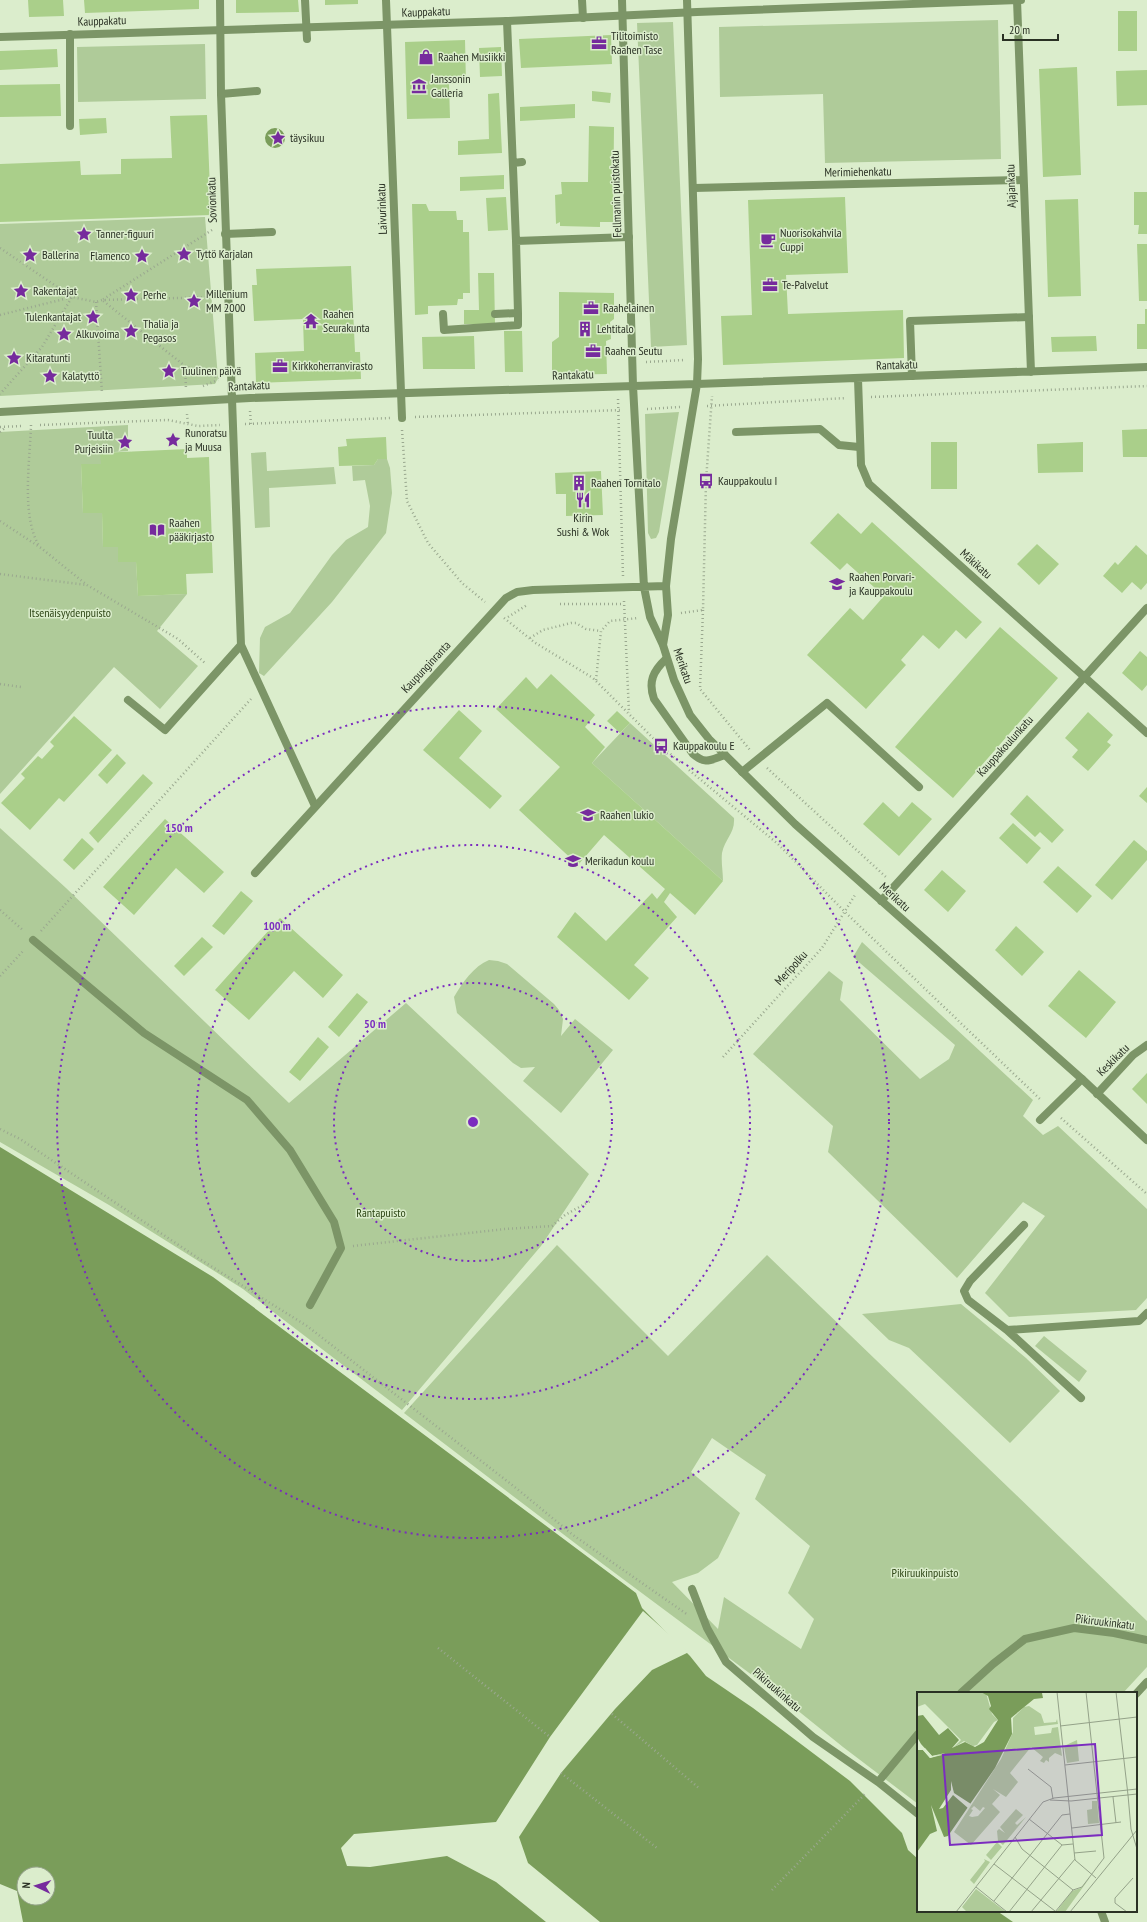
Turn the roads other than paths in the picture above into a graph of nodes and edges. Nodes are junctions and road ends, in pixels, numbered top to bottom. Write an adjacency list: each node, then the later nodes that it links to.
1 (220, 0): 15 (street, Sovionkatu)
2 (305, 0): 14 (street)
3 (386, 0): 13 (street, Laivurinkatu)
4 (582, 0): 11 (street)
5 (622, 0): 10 (street, Fellmanin puistokatu)
6 (687, 0): 9 (street)
7 (1017, 0): 8 (street, Kauppakatu); 9 (street, Kauppakatu); 24 (street, Ajajankatu)
8 (1021, 0)
9 (687, 13): 10 (street, Kauppakatu); 25 (street)
10 (622, 16): 11 (street, Kauppakatu); 28 (street, Fellmanin puistokatu)
11 (583, 18): 12 (street, Kauppakatu)
12 (507, 21): 13 (street, Kauppakatu); 22 (street)
13 (387, 25): 14 (street, Kauppakatu); 40 (street, Laivurinkatu)
14 (306, 28): 15 (street, Kauppakatu); 18 (street)
15 (221, 30): 16 (street, Kauppakatu); 20 (street, Sovionkatu)
16 (70, 34): 17 (street, Kauppakatu); 21 (street)
17 (0, 37)
18 (307, 39)
19 (257, 91): 20 (street)
20 (221, 94): 27 (street, Sovionkatu)
21 (70, 126)
22 (513, 162): 23 (street); 29 (street)
23 (522, 162)
24 (1023, 180): 25 (street, Merimiehenkatu); 33 (street, Ajajankatu)
25 (694, 188): 38 (street)
26 (272, 232): 27 (street)
27 (225, 234): 41 (street, Sovionkatu)
28 (629, 237): 29 (street); 39 (street, Fellmanin puistokatu)
29 (516, 241): 30 (street)
30 (518, 313): 31 (street); 32 (street)
31 (443, 314)
32 (495, 314)
33 (1028, 317): 35 (street, Ajajankatu); 36 (street)
34 (1147, 368): 35 (street, Rantakatu)
35 (1031, 372): 36 (street, Rantakatu)
36 (912, 376): 37 (street, Rantakatu)
37 (858, 379): 38 (street, Rantakatu); 45 (street, Mäkikatu)
38 (697, 384): 39 (street, Rantakatu); 46 (street, Merikatu)
39 (633, 386): 40 (street, Rantakatu); 47 (street, Merikatu)
40 (401, 392): 41 (street, Rantakatu); 43 (street, Laivurinkatu)
41 (232, 400): 42 (street, Rantakatu); 49 (street, Sovionkatu)
42 (0, 412)
43 (402, 418)
44 (736, 432): 45 (street)
45 (860, 447): 52 (street, Mäkikatu)
46 (666, 586): 47 (street, Kaupunginranta); 50 (street, Merikatu)
47 (644, 587): 50 (street, Merikatu); 58 (street, Kaupunginranta)
48 (1147, 608): 52 (street, Kauppakoulunkatu)
49 (241, 645): 53 (street); 58 (street)
50 (663, 645): 51 (street, Merikatu)
51 (666, 659): 55 (street, Merikatu); 55 (street)
52 (1084, 676): 54 (street, Mäkikatu); 60 (street, Kauppakoulunkatu)
53 (128, 700)
54 (1147, 734)
55 (725, 755): 56 (street, Merikatu)
56 (742, 772): 57 (street); 60 (street, Merikatu)
57 (919, 788)
58 (315, 806): 59 (street, Kaupunginranta)
59 (254, 873)
60 (881, 901): 63 (street, Merikatu)
61 (33, 940): 68 (street)
62 (1147, 1045): 64 (street, Keskikatu)
63 (1082, 1079): 64 (street, Merikatu); 65 (street)
64 (1097, 1094): 66 (street, Merikatu)
65 (1040, 1120)
66 (1147, 1140)
67 (1024, 1226): 70 (street)
68 (310, 1305)
69 (1147, 1313): 70 (street)
70 (1007, 1330): 71 (street)
71 (1081, 1398)
72 (692, 1589): 78 (street, Pikiruukinkatu)
73 (1147, 1640): 75 (street, Pikiruukinkatu)
74 (1147, 1682): 76 (street)
75 (962, 1692)
76 (1137, 1693)
77 (917, 1735): 78 (street)
78 (878, 1782): 79 (street, Pikiruukinkatu)
79 (917, 1813)
80 (1101, 1912): 81 (street)
81 (1105, 1922)

